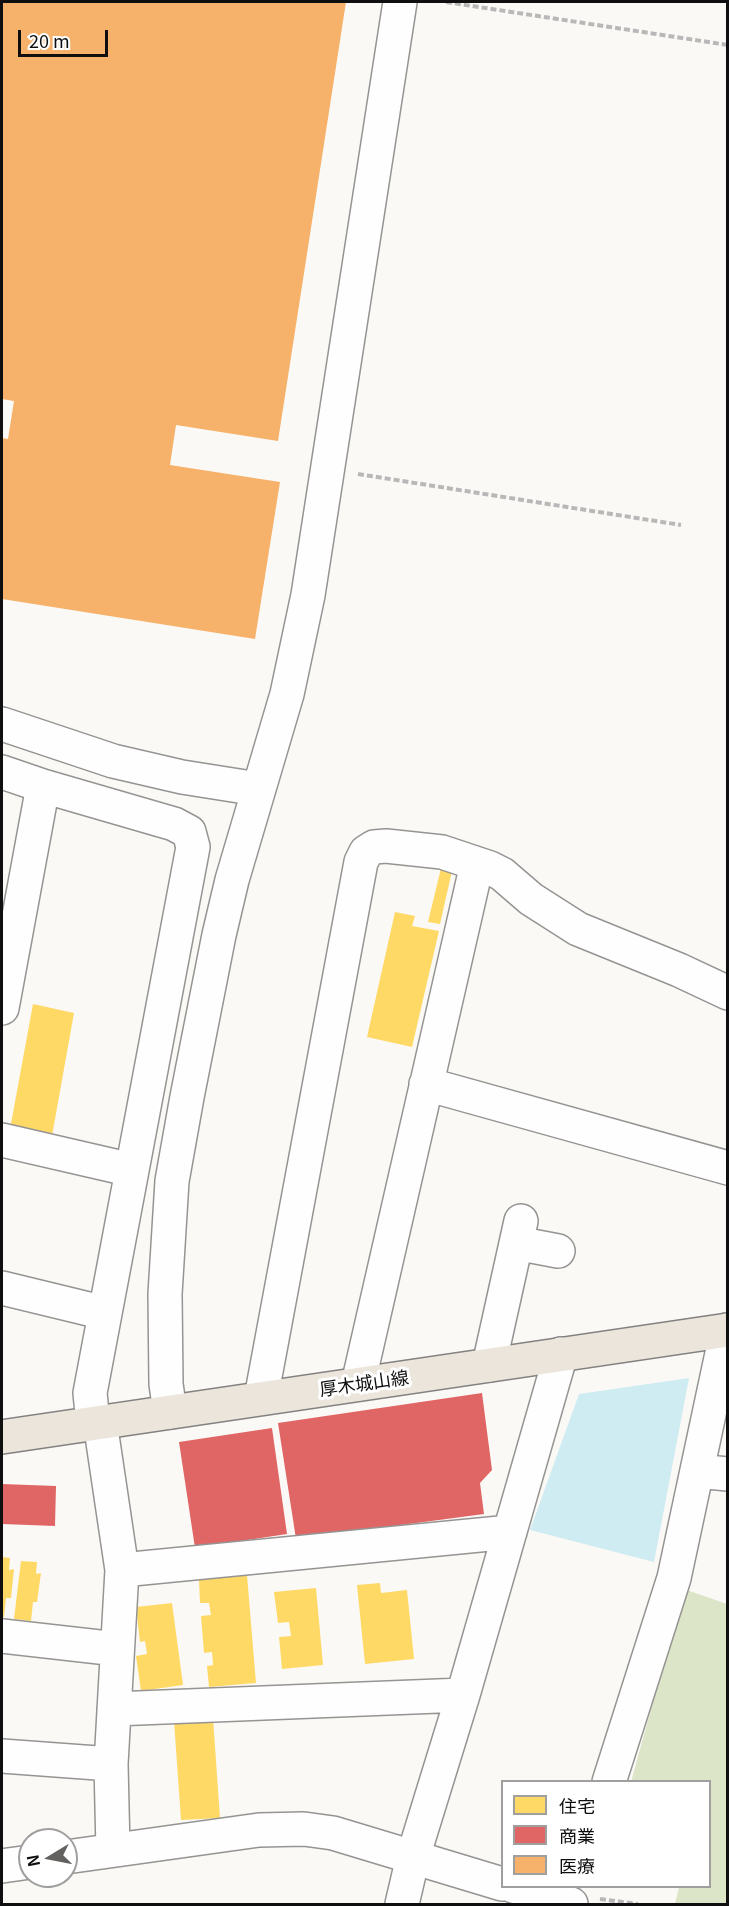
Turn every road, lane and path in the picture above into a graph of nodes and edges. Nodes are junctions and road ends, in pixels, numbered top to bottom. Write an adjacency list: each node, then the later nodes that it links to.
1 (400, 2): 9 (street)
2 (446, 2): 3 (path)
3 (728, 45)
4 (354, 473): 5 (path)
5 (681, 525)
6 (2, 724): 9 (street)
7 (2, 772): 8 (street)
8 (42, 786): 11 (street); 17 (street)
9 (258, 789): 26 (street)
10 (477, 864): 12 (street); 14 (street); 25 (street)
11 (11, 907): 13 (street)
12 (728, 993)
13 (2, 1008)
14 (426, 1084): 16 (street); 24 (street)
15 (2, 1140): 17 (street)
16 (728, 1168)
17 (132, 1170): 20 (street)
18 (558, 1251): 23 (street)
19 (2, 1288): 20 (street)
20 (105, 1313): 27 (street)
21 (727, 1330): 22 (main road, 厚木城山線); 29 (street)
22 (561, 1354): 23 (main road, 厚木城山線); 30 (street)
23 (489, 1365): 24 (main road, 厚木城山線)
24 (358, 1384): 25 (main road, 厚木城山線)
25 (261, 1398): 26 (main road, 厚木城山線)
26 (170, 1412): 27 (main road, 厚木城山線)
27 (97, 1423): 28 (main road, 厚木城山線); 31 (street)
28 (2, 1437)
29 (712, 1472): 38 (street)
30 (510, 1532): 31 (street); 34 (street)
31 (122, 1570): 33 (street)
32 (2, 1636): 33 (street)
33 (117, 1649): 35 (street)
34 (463, 1695): 35 (street); 41 (street)
35 (114, 1709): 37 (street)
36 (2, 1756): 37 (street)
37 (111, 1764): 39 (street)
38 (610, 1780)
39 (113, 1850): 40 (street); 41 (street)
40 (78, 1855)
41 (413, 1857): 44 (street); 47 (street)
42 (18, 1864): 43 (street)
43 (2, 1866)
44 (501, 1884)
45 (519, 1888): 46 (street)
46 (573, 1897): 48 (path)
47 (402, 1905)
48 (638, 1905)

